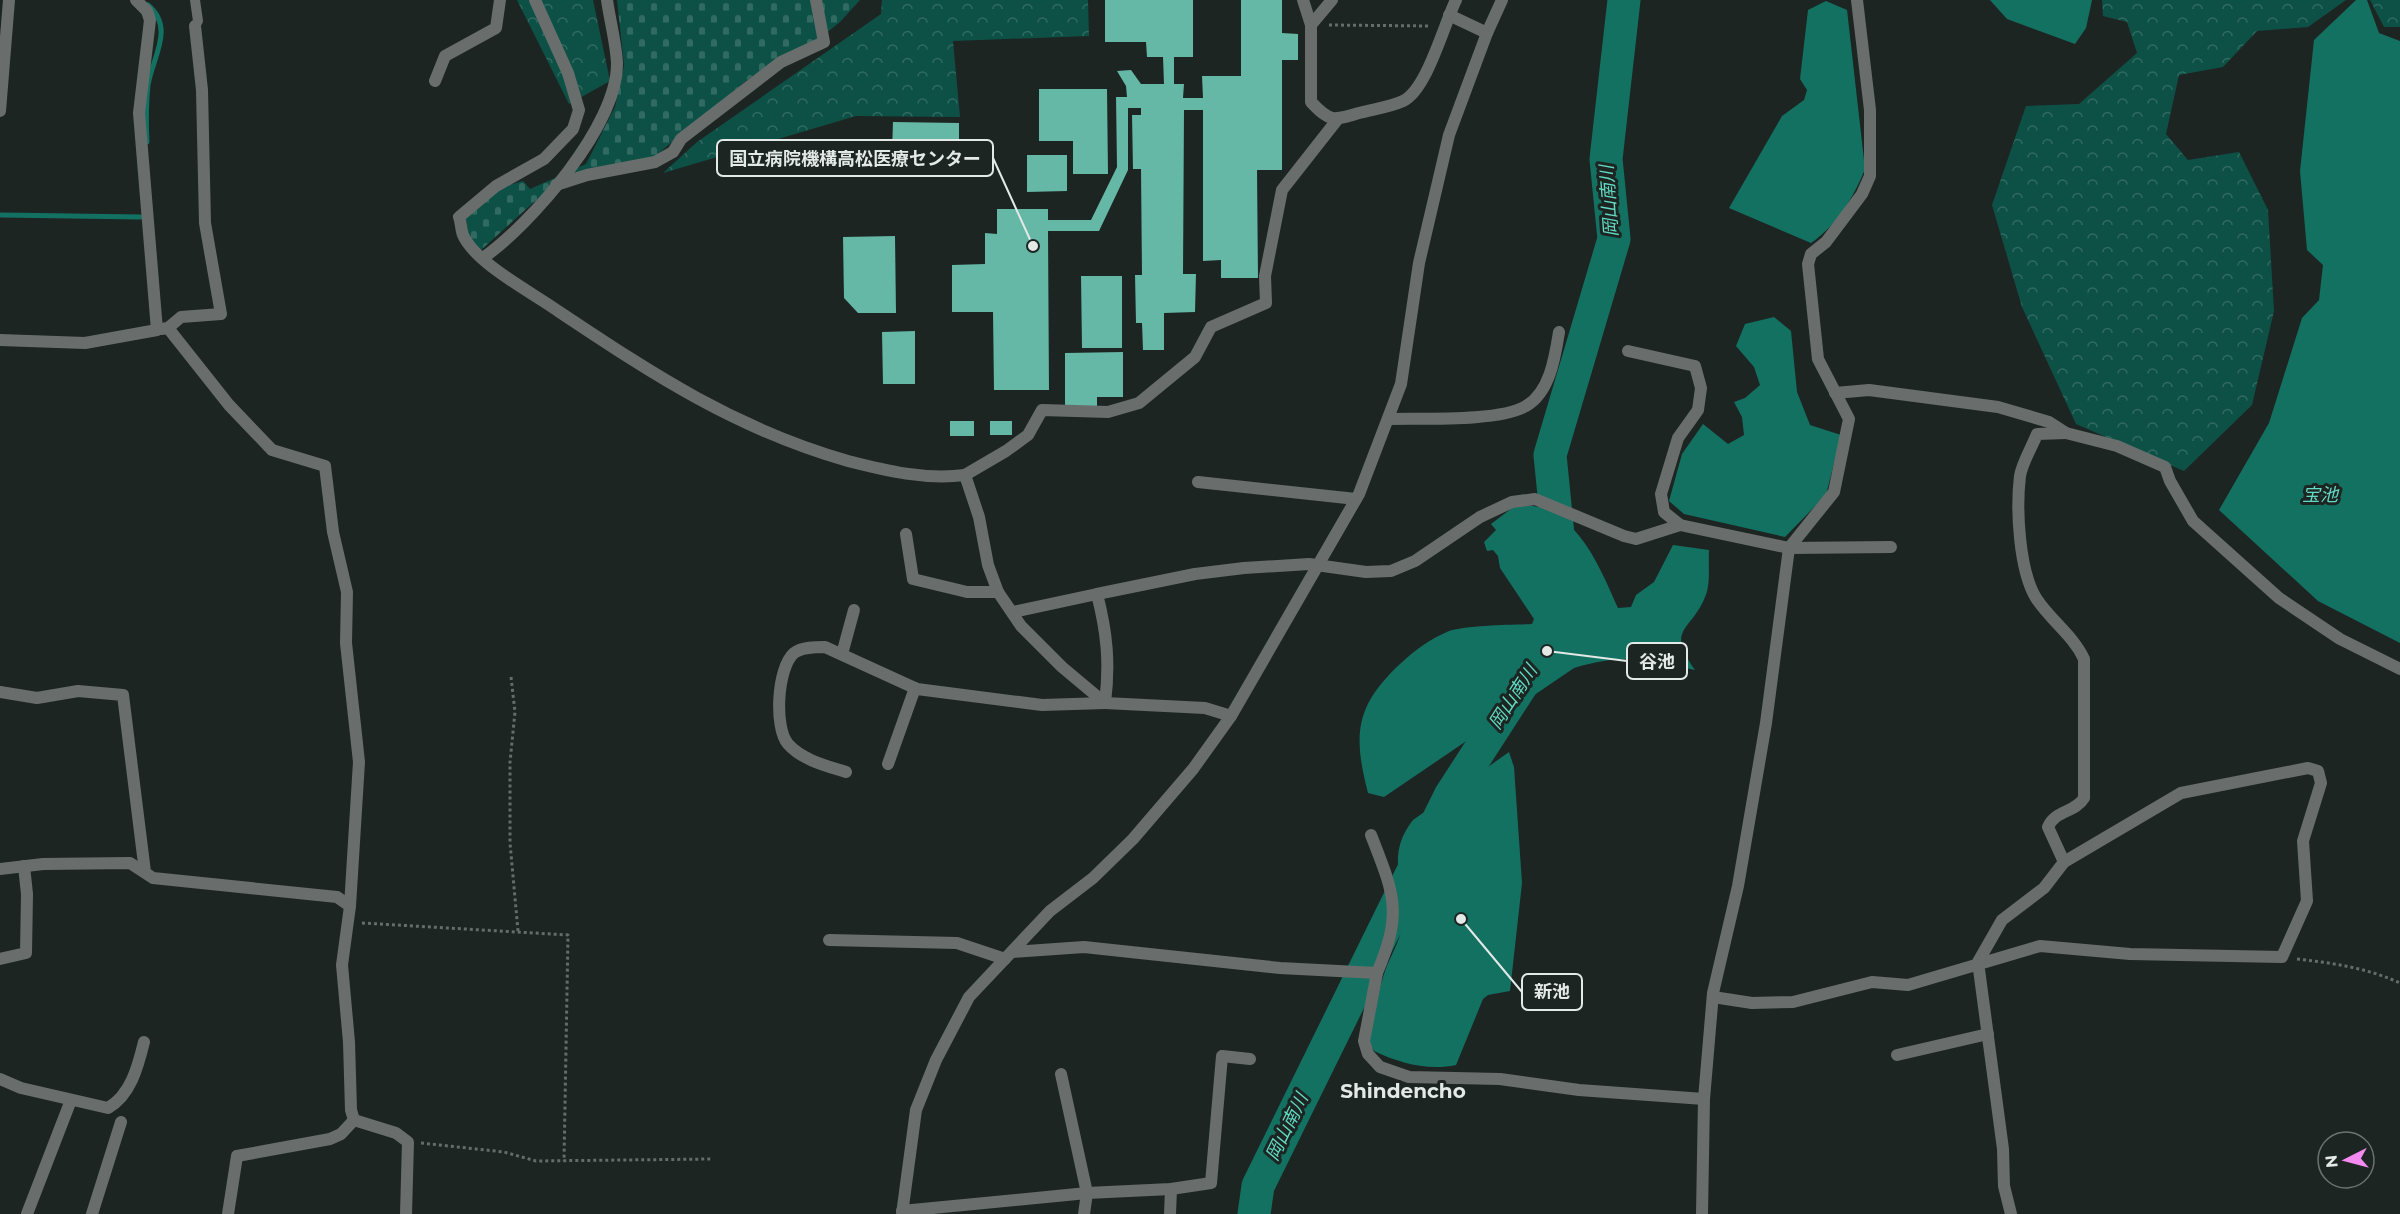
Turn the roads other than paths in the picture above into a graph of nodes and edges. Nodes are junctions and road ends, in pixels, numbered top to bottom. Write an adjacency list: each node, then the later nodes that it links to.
1 (9, 0): 18 (street)
2 (136, 0): 22 (street)
3 (195, 0): 15 (lane)
4 (500, 0): 17 (street)
5 (536, 0): 21 (street)
6 (607, 0): 20 (street)
7 (816, 0): 20 (street)
8 (1303, 0): 14 (street)
9 (1332, 0): 14 (street)
10 (1456, 0): 13 (street)
11 (1502, 0): 16 (street)
12 (1857, 0): 26 (street)
13 (1447, 20): 16 (street); 19 (street)
14 (1311, 25): 19 (street)
15 (195, 26): 22 (street)
16 (1487, 33): 27 (street)
17 (435, 81)
18 (0, 111)
19 (1337, 120): 29 (street)
20 (556, 185): 21 (street)
21 (483, 258): 29 (street)
22 (163, 329): 24 (street); 54 (street)
23 (1559, 332): 27 (street)
24 (0, 340)
25 (1628, 351): 32 (street)
26 (1835, 393): 28 (street); 35 (street)
27 (1388, 419): 31 (street)
28 (2066, 433): 42 (street); 50 (street)
29 (965, 475): 37 (street)
30 (1198, 483): 31 (street)
31 (1356, 499): 36 (street)
32 (1680, 525): 35 (street); 36 (street)
33 (906, 534): 37 (street)
34 (1891, 547): 35 (street)
35 (1789, 548): 60 (street)
36 (1318, 566): 38 (street); 46 (street)
37 (998, 592): 40 (street)
38 (1097, 594): 40 (street); 45 (street)
39 (854, 610): 41 (street)
40 (1013, 612): 45 (street)
41 (842, 654): 43 (street); 48 (street)
42 (2400, 669)
43 (915, 688): 45 (street); 47 (street)
44 (0, 692): 53 (street)
45 (1105, 703): 46 (street)
46 (1231, 716): 56 (street)
47 (888, 764)
48 (846, 772)
49 (1371, 835): 59 (street)
50 (2064, 862): 58 (street); 58 (street)
51 (24, 866): 52 (street); 53 (street); 57 (street)
52 (0, 869)
53 (145, 872): 54 (street)
54 (350, 906): 69 (street)
55 (829, 940): 56 (street)
56 (1009, 955): 59 (street); 73 (street)
57 (0, 959)
58 (1978, 962): 60 (street); 61 (street)
59 (1377, 973): 67 (street)
60 (1713, 997): 67 (street)
61 (1988, 1034): 63 (street); 81 (street)
62 (144, 1042): 68 (street)
63 (1897, 1055)
64 (1250, 1059): 71 (street)
65 (1061, 1074): 72 (street)
66 (0, 1079): 68 (street)
67 (1704, 1099): 80 (street)
68 (71, 1100): 74 (street)
69 (354, 1120): 76 (street); 77 (street)
70 (121, 1122): 75 (street)
71 (1171, 1189): 72 (street); 79 (street)
72 (1087, 1193): 73 (street); 78 (street)
73 (902, 1212)
74 (27, 1214)
75 (92, 1214)
76 (228, 1214)
77 (406, 1214)
78 (1084, 1214)
79 (1170, 1214)
80 (1702, 1214)
81 (2011, 1214)

